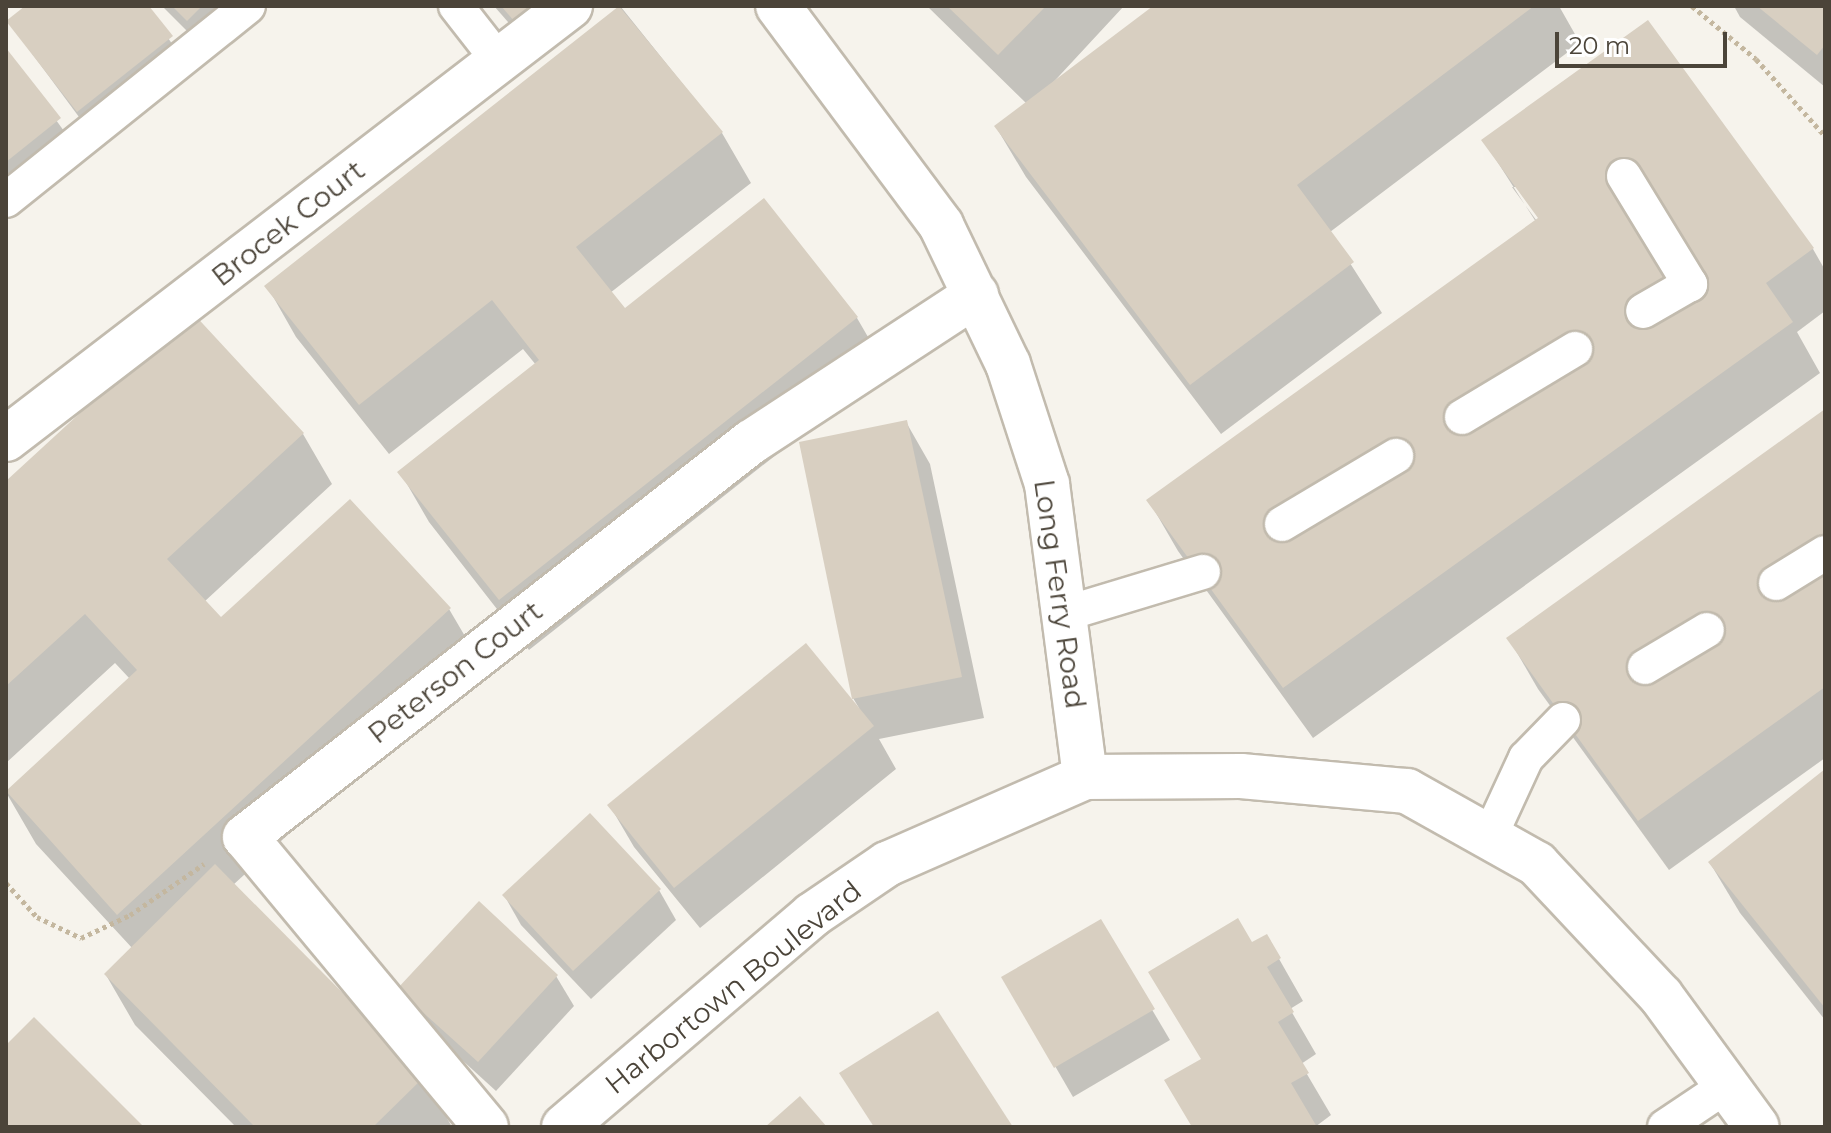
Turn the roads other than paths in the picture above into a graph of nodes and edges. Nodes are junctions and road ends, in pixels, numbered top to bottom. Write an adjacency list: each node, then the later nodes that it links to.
1 (248, 6): 7 (lane)
2 (456, 6): 5 (lane)
3 (570, 6): 5 (street, Brocek Court)
4 (778, 6): 8 (street, Long Ferry Road)
5 (499, 61): 12 (street, Brocek Court)
6 (1624, 176): 9 (lane)
7 (6, 200)
8 (976, 295): 18 (street, Long Ferry Road); 25 (street, Peterson Court)
9 (1643, 311)
10 (1575, 349): 11 (lane)
11 (1462, 417)
12 (6, 439)
13 (1396, 456): 14 (lane)
14 (1282, 524)
15 (1825, 553): 17 (lane)
16 (1203, 572): 18 (lane)
17 (1776, 583)
18 (1067, 613): 22 (street, Long Ferry Road)
19 (1707, 630): 20 (lane)
20 (1645, 667)
21 (1563, 720): 23 (lane)
22 (1085, 777): 23 (street, Harbortown Boulevard); 26 (street, Harbortown Boulevard)
23 (1489, 838): 24 (street, Harbortown Boulevard)
24 (1726, 1086): 27 (lane); 28 (street, Harbortown Boulevard)
25 (486, 1127)
26 (564, 1127)
27 (1665, 1127)
28 (1757, 1127)

